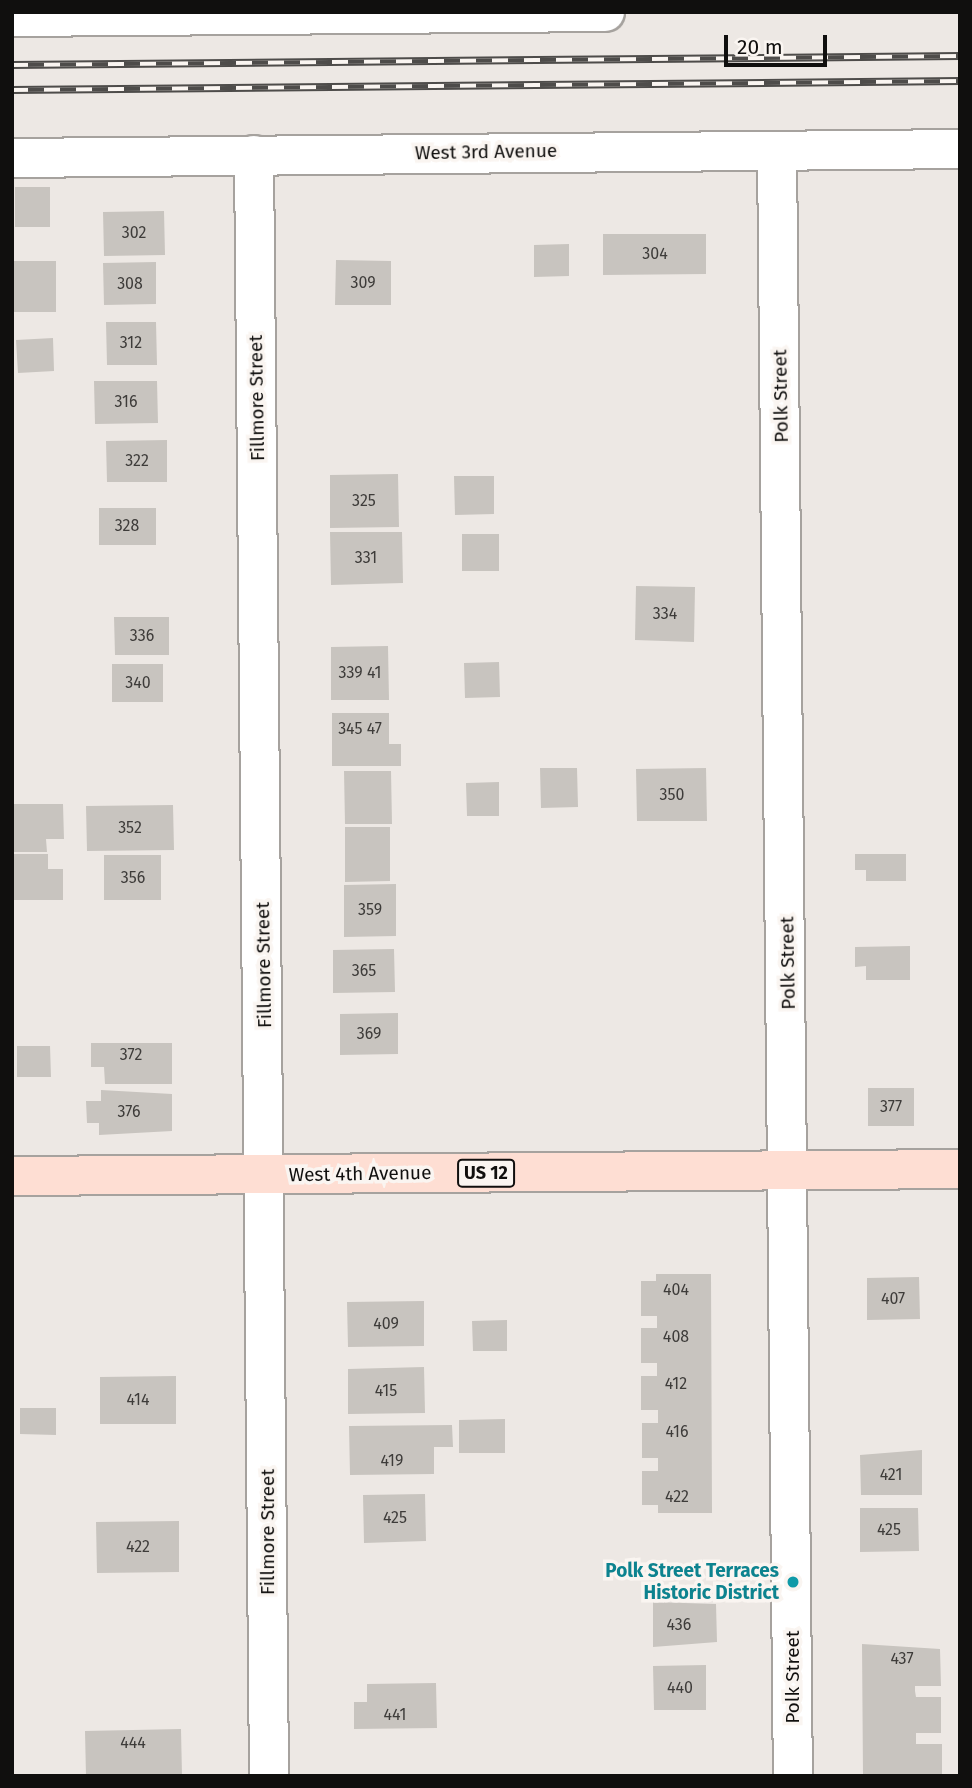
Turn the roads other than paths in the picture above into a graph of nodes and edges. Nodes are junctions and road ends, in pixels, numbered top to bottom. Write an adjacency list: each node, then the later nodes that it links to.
1 (605, 12): 2 (street)
2 (245, 14): 3 (street)
3 (12, 18)
4 (960, 149): 5 (street, West 3rd Avenue)
5 (777, 151): 6 (street, West 3rd Avenue); 9 (street, Polk Street)
6 (254, 155): 7 (street, West 3rd Avenue); 10 (street, Fillmore Street)
7 (12, 158)
8 (960, 1169): 9 (main road, West 4th Avenue / US 12)
9 (791, 1171): 10 (main road, West 4th Avenue / US 12); 13 (street, Polk Street)
10 (267, 1175): 11 (main road, West 4th Avenue / US 12); 12 (street, Fillmore Street)
11 (12, 1176)
12 (269, 1776)
13 (793, 1776)

